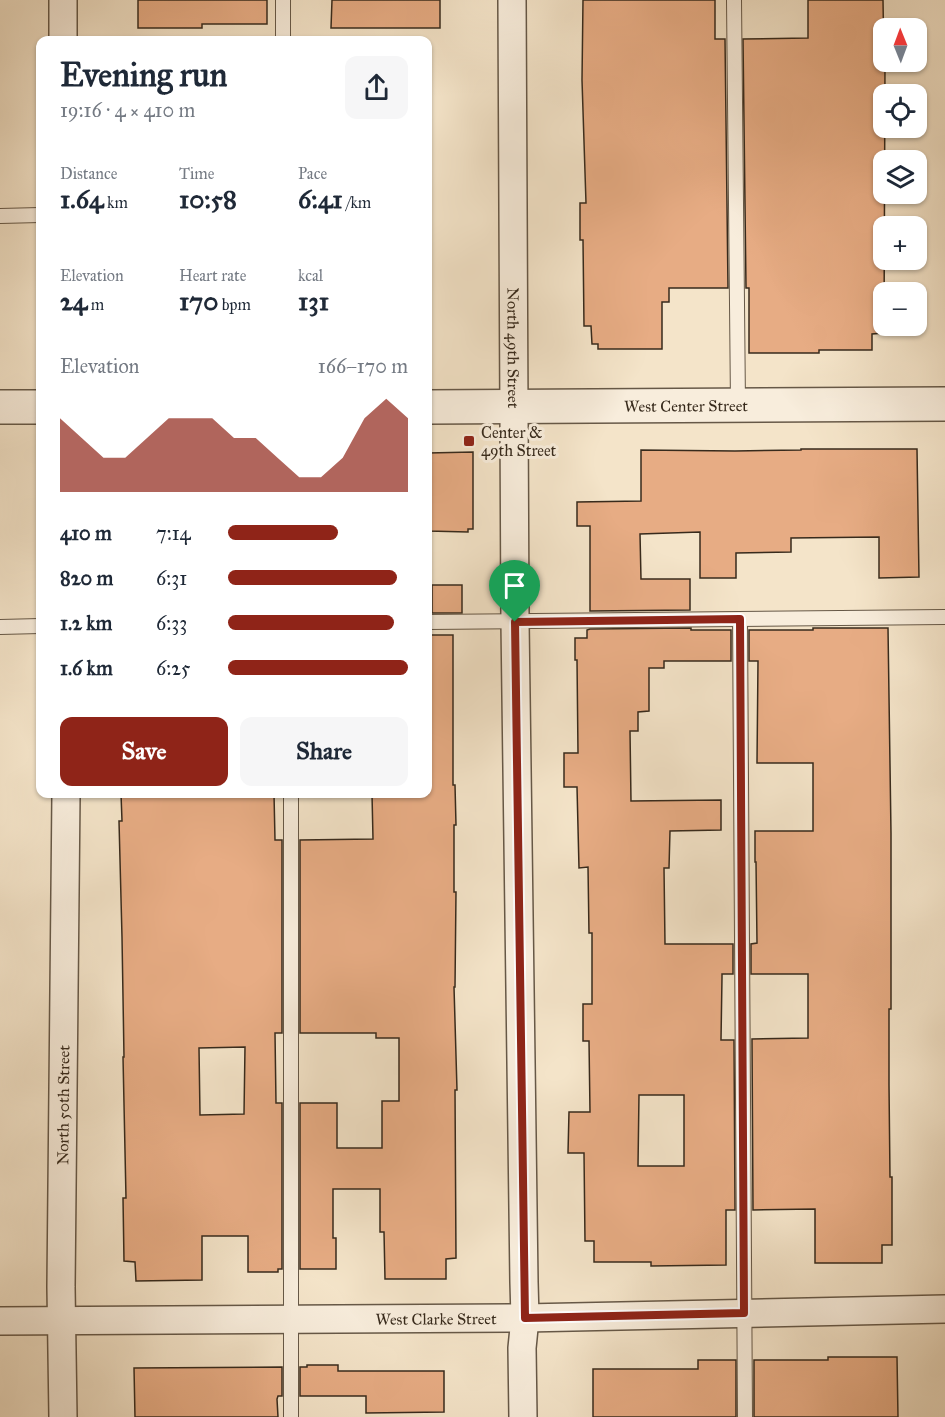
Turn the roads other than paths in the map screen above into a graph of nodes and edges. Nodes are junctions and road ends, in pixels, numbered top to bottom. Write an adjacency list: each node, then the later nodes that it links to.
1 (63, 0): 5 (street)
2 (283, 0): 6 (lane)
3 (512, 0): 14 (street, North 49th Street)
4 (734, 0): 10 (lane)
5 (63, 36)
6 (283, 36)
7 (36, 215): 8 (lane)
8 (0, 216)
9 (945, 404): 10 (street, West Center Street)
10 (738, 405): 14 (street, West Center Street)
11 (0, 407): 12 (street)
12 (36, 407)
13 (432, 407): 14 (street, West Center Street)
14 (514, 407): 18 (street, North 49th Street)
15 (945, 617): 16 (lane)
16 (740, 619): 18 (lane); 24 (lane)
17 (432, 622): 18 (lane)
18 (515, 622): 25 (street, North 49th Street)
19 (36, 626): 20 (lane)
20 (0, 627)
21 (66, 798): 27 (street, North 50th Street)
22 (291, 798): 26 (lane)
23 (945, 1309): 24 (street, West Clarke Street)
24 (744, 1313): 25 (street, West Clarke Street); 32 (lane)
25 (525, 1318): 26 (street, West Clarke Street); 31 (street, North 49th Street)
26 (290, 1319): 27 (street, West Clarke Street); 30 (lane)
27 (61, 1320): 28 (street, West Clarke Street); 29 (street, North 50th Street)
28 (0, 1321)
29 (63, 1417)
30 (291, 1417)
31 (523, 1417)
32 (745, 1417)

